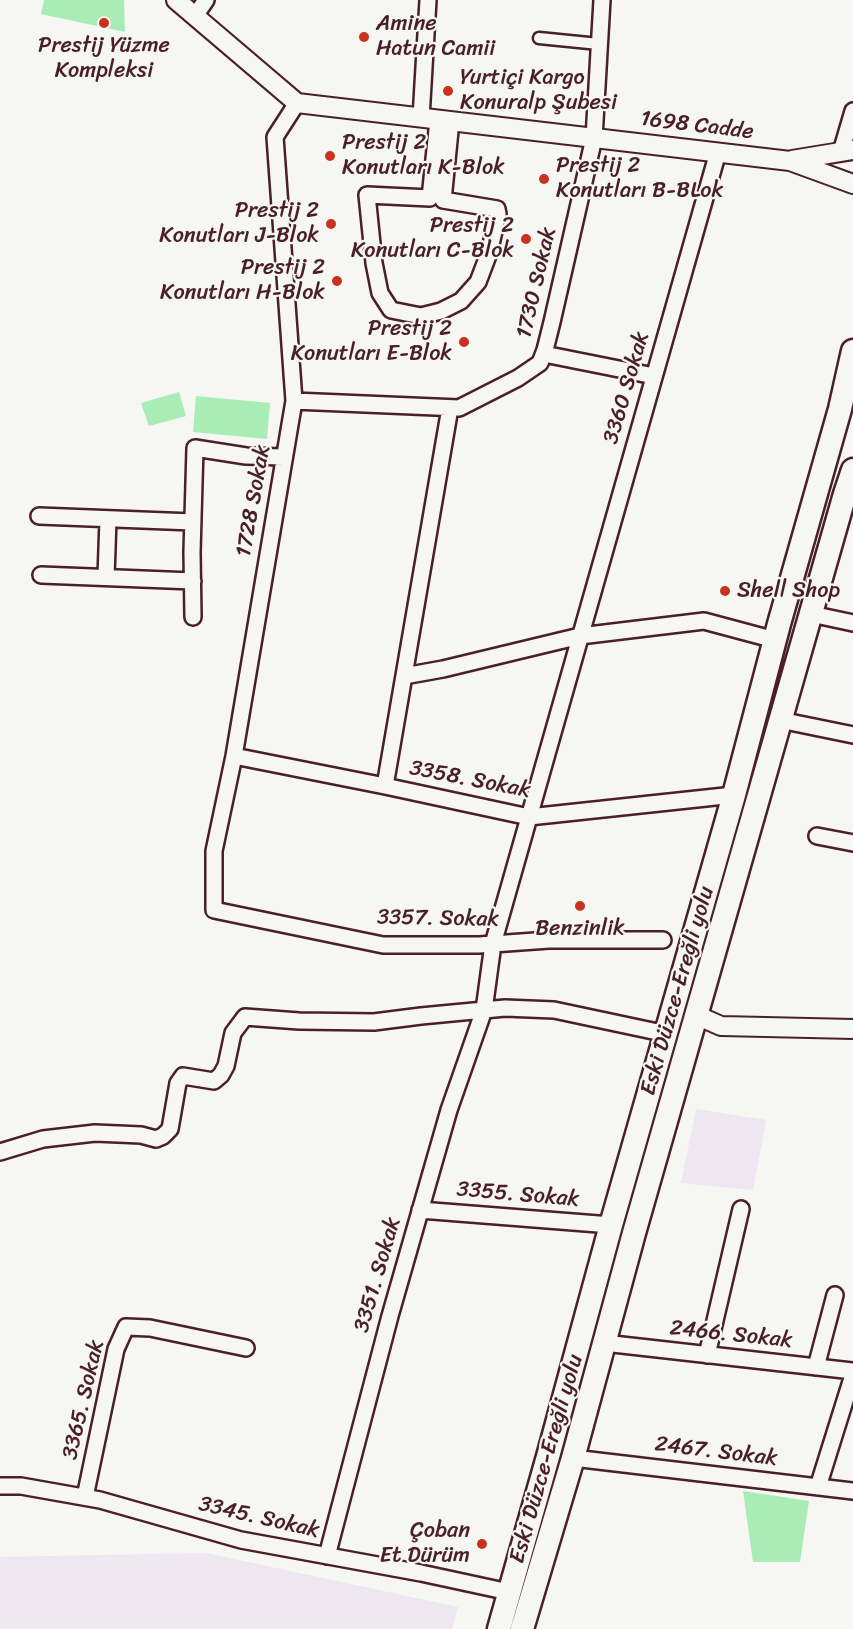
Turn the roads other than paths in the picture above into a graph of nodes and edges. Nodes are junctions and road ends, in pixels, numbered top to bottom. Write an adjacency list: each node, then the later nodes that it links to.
1 (176, 0): 5 (street)
2 (206, 0): 5 (street)
3 (428, 0): 10 (street)
4 (602, 0): 7 (street, 1730 Sokak)
5 (195, 16): 8 (street)
6 (539, 38): 7 (street)
7 (599, 44): 11 (street, 1730 Sokak)
8 (297, 103): 10 (street, 1698 Cadde); 19 (street, 1728 Sokak)
9 (853, 111): 12 (street)
10 (437, 119): 10 (street); 11 (street, 1698 Cadde)
11 (594, 138): 13 (street, 1698 Cadde); 17 (street, 1730 Sokak)
12 (847, 151): 14 (street)
13 (718, 152): 14 (street, 1698 Cadde); 18 (street, 3360 Sokak)
14 (790, 161): 15 (street, 1698 Cadde)
15 (853, 184)
16 (853, 351): 34 (main road, Eski Düzce-Ereğli yolu)
17 (544, 354): 18 (street); 20 (street, 1730 Sokak)
18 (654, 376): 33 (street, 3360 Sokak)
19 (294, 401): 20 (street, 1730 Sokak); 21 (street, 1728 Sokak)
20 (450, 408): 35 (street)
21 (284, 457): 26 (street); 38 (street, 1728 Sokak)
22 (853, 470): 23 (main road, Eski Düzce-Ereğli yolu)
23 (849, 494): 30 (main road, Eski Düzce-Ereğli yolu)
24 (39, 516): 25 (street)
25 (108, 519): 26 (street); 28 (street)
26 (193, 522): 29 (street)
27 (41, 575): 28 (street)
28 (106, 578): 29 (street)
29 (192, 581): 31 (street)
30 (811, 614): 32 (street); 36 (main road, Eski Düzce-Ereğli yolu)
31 (193, 617)
32 (853, 623)
33 (580, 636): 34 (street); 35 (street); 41 (street, 3360 Sokak)
34 (775, 640): 40 (main road, Eski Düzce-Ereğli yolu)
35 (404, 676): 39 (street)
36 (780, 720): 37 (street); 48 (main road, Eski Düzce-Ereğli yolu)
37 (853, 735)
38 (234, 756): 39 (street, 3358. Sokak); 44 (street, 1728 Sokak)
39 (385, 786): 41 (street, 3358. Sokak)
40 (735, 795): 41 (street, 3358. Sokak); 50 (main road, Eski Düzce-Ereğli yolu)
41 (529, 817): 46 (street, 3351. Sokak)
42 (817, 836): 43 (street)
43 (853, 843)
44 (214, 910): 46 (street, 3357. Sokak)
45 (663, 940): 46 (street, 3357. Sokak)
46 (493, 944): 47 (street, 3351. Sokak)
47 (484, 1010): 50 (street); 51 (street); 53 (street, 3351. Sokak)
48 (696, 1015): 49 (street); 56 (main road, Eski Düzce-Ereğli yolu)
49 (853, 1029)
50 (667, 1034): 54 (main road, Eski Düzce-Ereğli yolu)
51 (0, 1152)
52 (741, 1209): 58 (street)
53 (420, 1210): 54 (street, 3355. Sokak); 66 (street, 3351. Sokak)
54 (611, 1225): 67 (main road, Eski Düzce-Ereğli yolu)
55 (835, 1295): 59 (street)
56 (604, 1343): 58 (street, 2466. Sokak); 61 (main road, Eski Düzce-Ereğli yolu)
57 (246, 1348): 65 (street, 3365. Sokak)
58 (707, 1355): 59 (street, 2466. Sokak)
59 (816, 1367): 60 (street, 2466. Sokak)
60 (853, 1373): 63 (street)
61 (573, 1458): 63 (street, 2467. Sokak); 69 (main road, Eski Düzce-Ereğli yolu)
62 (0, 1486): 65 (street, 3345. Sokak)
63 (818, 1487): 64 (street, 2467. Sokak)
64 (853, 1491)
65 (86, 1497): 66 (street, 3345. Sokak)
66 (327, 1556): 67 (street, 3345. Sokak)
67 (509, 1592): 68 (main road, Eski Düzce-Ereğli yolu)
68 (499, 1629)
69 (522, 1629)

